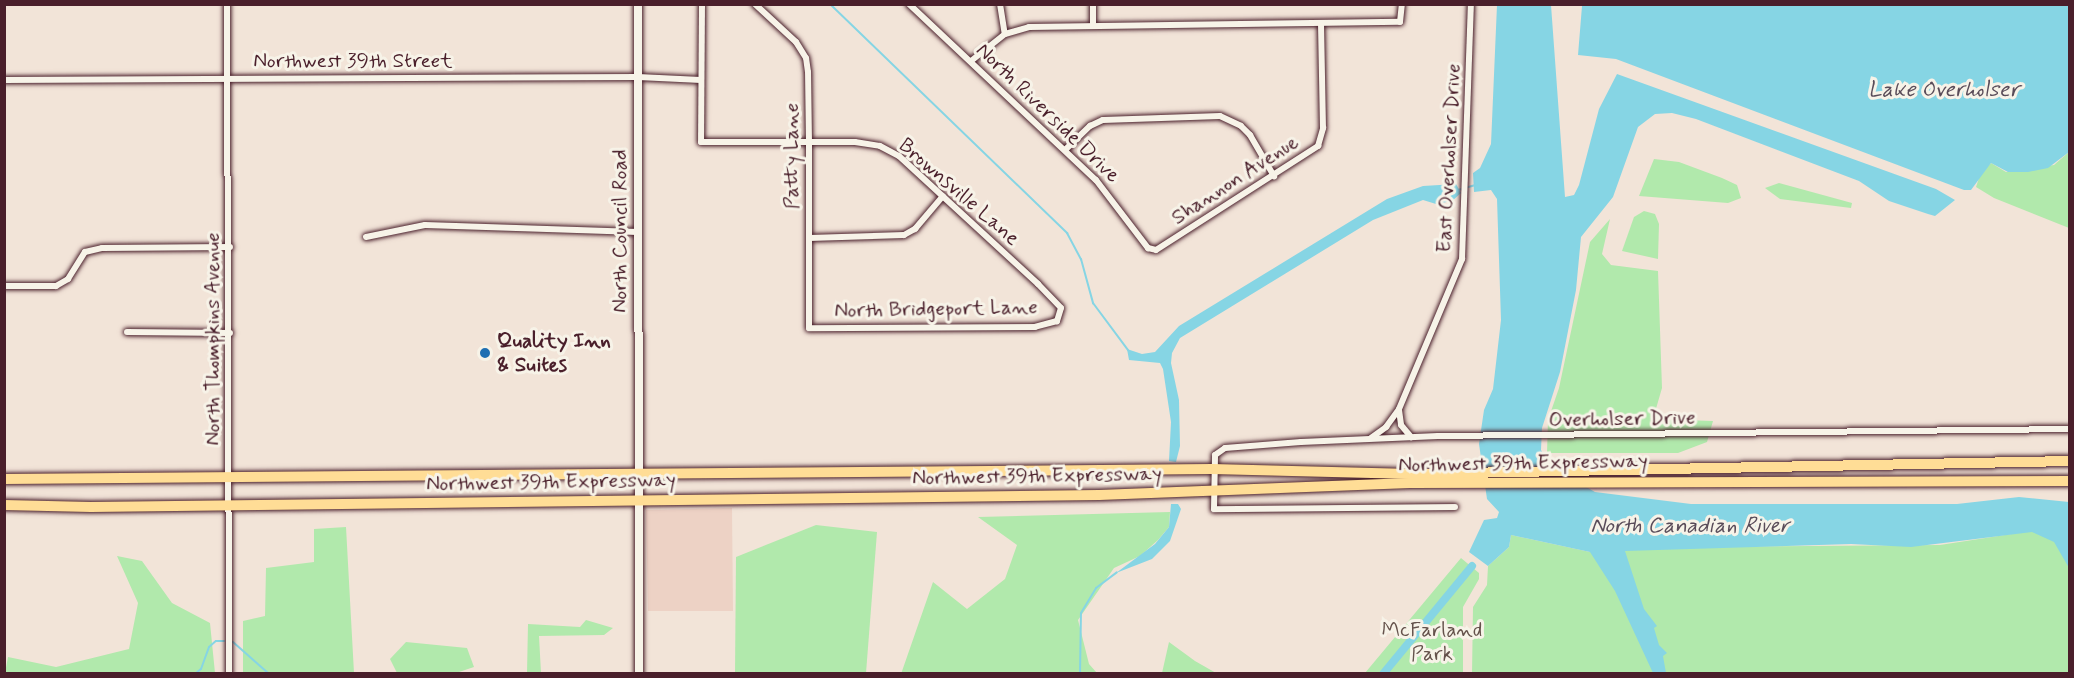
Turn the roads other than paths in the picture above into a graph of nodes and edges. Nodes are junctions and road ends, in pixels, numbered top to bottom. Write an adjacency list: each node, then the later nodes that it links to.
1 (227, 4): 15 (street, North Thompkins Avenue)
2 (638, 4): 14 (main road, North Council Road)
3 (702, 4): 17 (street)
4 (755, 4): 18 (street, Patty Lane)
5 (909, 4): 13 (street, North Riverside Drive)
6 (1000, 4): 12 (street)
7 (1093, 4): 11 (street)
8 (1402, 4): 10 (street)
9 (1471, 4): 32 (street, East Overholser Drive)
10 (1321, 24): 11 (street); 20 (street, Shannon Avenue)
11 (1093, 26): 12 (street)
12 (1005, 34): 13 (street)
13 (971, 62): 19 (street, North Riverside Drive)
14 (638, 77): 15 (street, Northwest 39th Street); 17 (street, Northwest 39th Street); 22 (main road, North Council Road)
15 (227, 78): 16 (street, Northwest 39th Street); 25 (street, North Thompkins Avenue)
16 (4, 80)
17 (701, 80): 18 (street, Brownsville Lane)
18 (809, 142): 21 (street, Brownsville Lane); 24 (street, Patty Lane)
19 (1065, 150): 20 (street); 26 (street, North Riverside Drive)
20 (1274, 176): 26 (street, Shannon Avenue)
21 (943, 196): 24 (street); 28 (street, Brownsville Lane)
22 (638, 232): 23 (street); 38 (main road, North Council Road)
23 (366, 237)
24 (809, 238): 29 (street, Patty Lane)
25 (230, 246): 27 (street); 31 (street, North Thompkins Avenue)
26 (1156, 250)
27 (4, 286)
28 (1060, 316): 29 (street, North Bridgeport Lane)
29 (809, 328)
30 (127, 332): 31 (street)
31 (230, 333): 42 (street, North Thompkins Avenue)
32 (1399, 409): 34 (street); 35 (street, East Overholser Drive)
33 (2070, 429): 34 (street, Overholser Drive)
34 (1412, 438): 35 (street, Overholser Drive)
35 (1369, 439): 37 (street, Overholser Drive)
36 (2070, 461): 39 (highway, Northwest 39th Expressway)
37 (1212, 469): 38 (highway, Northwest 39th Expressway); 40 (highway, Northwest 39th Expressway); 44 (street)
38 (637, 475): 42 (highway, Northwest 39th Expressway); 45 (main road, North Council Road)
39 (1735, 475): 40 (highway, Northwest 39th Expressway); 43 (highway, Northwest 39th Expressway)
40 (1466, 478): 44 (highway, Northwest 39th Expressway)
41 (4, 479): 42 (highway, Northwest 39th Expressway)
42 (230, 479): 47 (street, North Thompkins Avenue)
43 (2070, 481)
44 (1212, 492): 45 (highway, Northwest 39th Expressway); 48 (street)
45 (637, 501): 47 (highway, Northwest 39th Expressway); 50 (main road, North Council Road)
46 (4, 505): 47 (highway, Northwest 39th Expressway)
47 (229, 506): 49 (street, North Thompkins Avenue)
48 (1455, 507)
49 (229, 674)
50 (639, 674)

